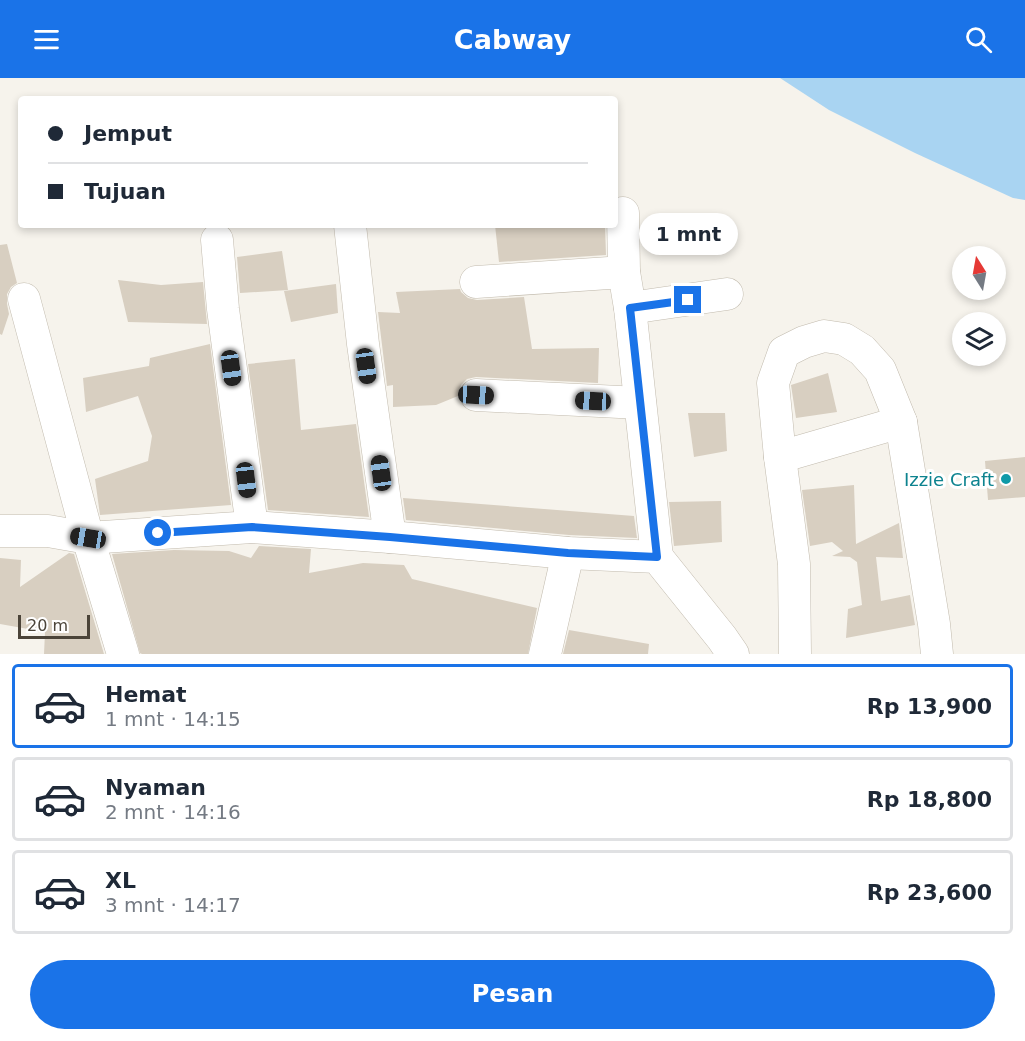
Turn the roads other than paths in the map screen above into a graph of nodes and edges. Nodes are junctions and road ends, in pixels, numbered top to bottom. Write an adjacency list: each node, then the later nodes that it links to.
1 (623, 213): 4 (street)
2 (350, 228): 15 (street)
3 (217, 240): 13 (street)
4 (624, 272): 5 (street); 8 (street)
5 (476, 282)
6 (726, 294): 8 (street)
7 (24, 299): 16 (street)
8 (630, 308): 10 (street)
9 (476, 395): 10 (street)
10 (640, 403): 18 (street)
11 (901, 422): 12 (street); 12 (street); 23 (street)
12 (780, 457): 22 (street)
13 (252, 527): 15 (street); 16 (street)
14 (0, 531): 16 (street)
15 (390, 537): 17 (street)
16 (88, 538): 20 (street)
17 (568, 553): 18 (street); 21 (street)
18 (657, 557): 19 (street)
19 (725, 649)
20 (123, 654)
21 (545, 654)
22 (795, 654)
23 (937, 654)

